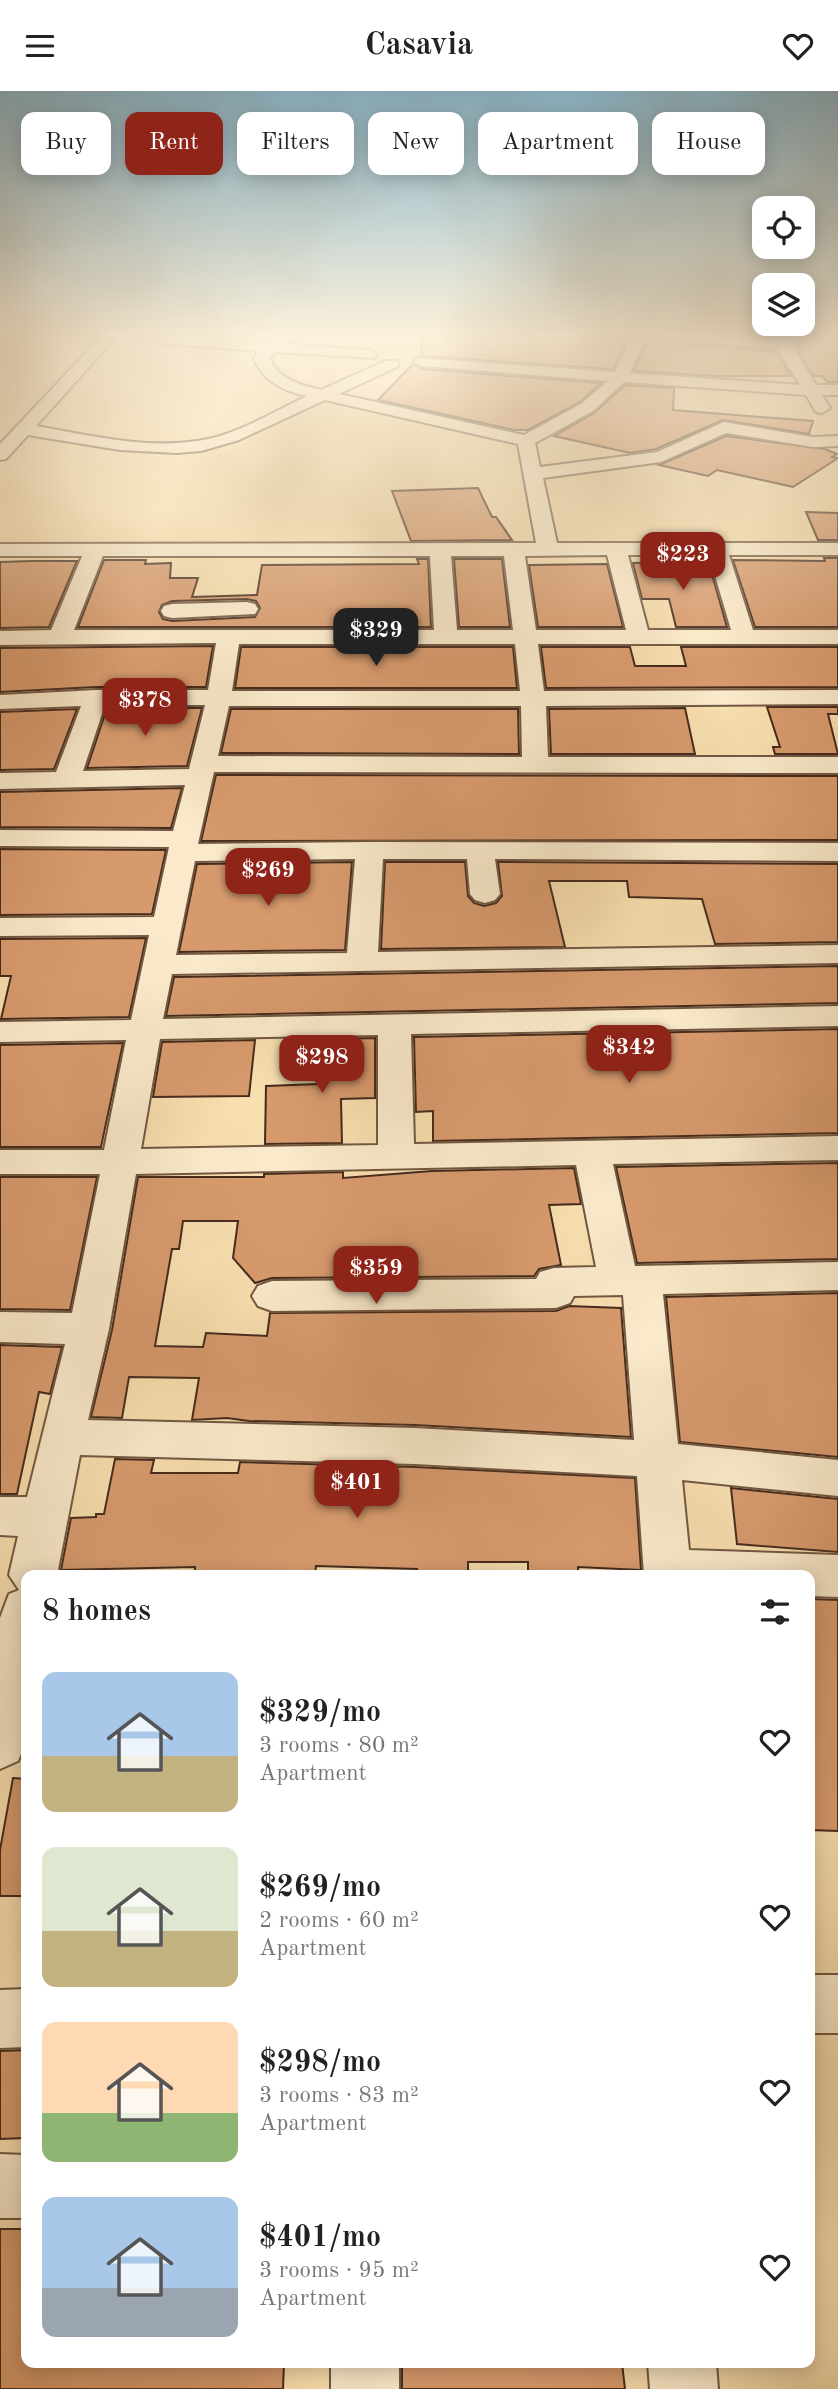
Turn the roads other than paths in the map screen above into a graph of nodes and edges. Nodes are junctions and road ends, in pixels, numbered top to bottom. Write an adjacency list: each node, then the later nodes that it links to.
1 (115, 444): 2 (street)
2 (203, 444)
3 (527, 444): 5 (street)
4 (688, 444): 5 (street)
5 (532, 474): 12 (street)
6 (616, 549): 7 (street); 12 (street); 25 (street)
7 (717, 549): 8 (street); 21 (street)
8 (838, 549)
9 (0, 550): 10 (street)
10 (95, 550): 13 (street); 16 (street)
11 (514, 550): 12 (street); 14 (street); 20 (street)
12 (548, 550)
13 (259, 551): 14 (street); 18 (street)
14 (440, 551): 24 (street)
15 (151, 611): 18 (street)
16 (69, 613): 17 (street); 19 (street)
17 (96, 613)
18 (241, 628): 19 (street); 27 (street); 29 (street)
19 (60, 636): 23 (street)
20 (525, 637): 24 (street); 25 (street); 30 (street)
21 (744, 637): 22 (street); 25 (street)
22 (838, 637)
23 (0, 638)
24 (439, 638): 26 (street); 27 (street)
25 (639, 638)
26 (484, 657)
27 (324, 660): 29 (street); 30 (street)
28 (96, 697): 29 (street); 32 (street); 37 (street)
29 (219, 697): 34 (street)
30 (533, 697): 31 (street); 35 (street)
31 (838, 697)
32 (0, 702)
33 (838, 765): 35 (street)
34 (203, 770): 35 (street); 37 (street); 39 (street)
35 (526, 772)
36 (0, 781): 37 (street)
37 (66, 781)
38 (0, 838): 39 (street)
39 (184, 846): 40 (street); 44 (street)
40 (369, 850): 41 (street); 47 (street)
41 (480, 851): 42 (street); 43 (street)
42 (838, 852)
43 (485, 894)
44 (167, 926): 45 (street); 48 (street)
45 (0, 927)
46 (838, 954): 47 (street)
47 (362, 961): 48 (street)
48 (160, 965): 51 (street)
49 (838, 1016): 50 (street)
50 (394, 1024): 51 (street); 55 (street)
51 (145, 1029): 52 (street); 57 (street)
52 (0, 1033)
53 (838, 1148): 54 (street)
54 (592, 1153): 55 (street); 59 (street)
55 (396, 1157): 57 (street)
56 (0, 1162): 57 (street)
57 (118, 1162): 62 (street)
58 (838, 1276): 59 (street)
59 (630, 1281): 60 (street); 64 (street)
60 (272, 1296)
61 (0, 1327): 62 (street)
62 (89, 1329): 63 (street)
63 (62, 1437): 64 (street); 67 (street)
64 (656, 1459): 65 (street); 69 (street)
65 (838, 1478)
66 (0, 1516): 67 (street)
67 (44, 1517): 68 (street)
68 (34, 1570)
69 (668, 1570)
70 (815, 1575): 71 (street)
71 (838, 1576)
72 (21, 1635): 73 (street)
73 (0, 1744)
74 (815, 2004): 75 (street)
75 (838, 2004)
76 (21, 2018): 77 (street)
77 (0, 2019)
78 (0, 2186): 79 (street)
79 (21, 2186)
80 (365, 2368): 82 (street)
81 (682, 2368): 83 (street)
82 (365, 2389)
83 (684, 2389)

